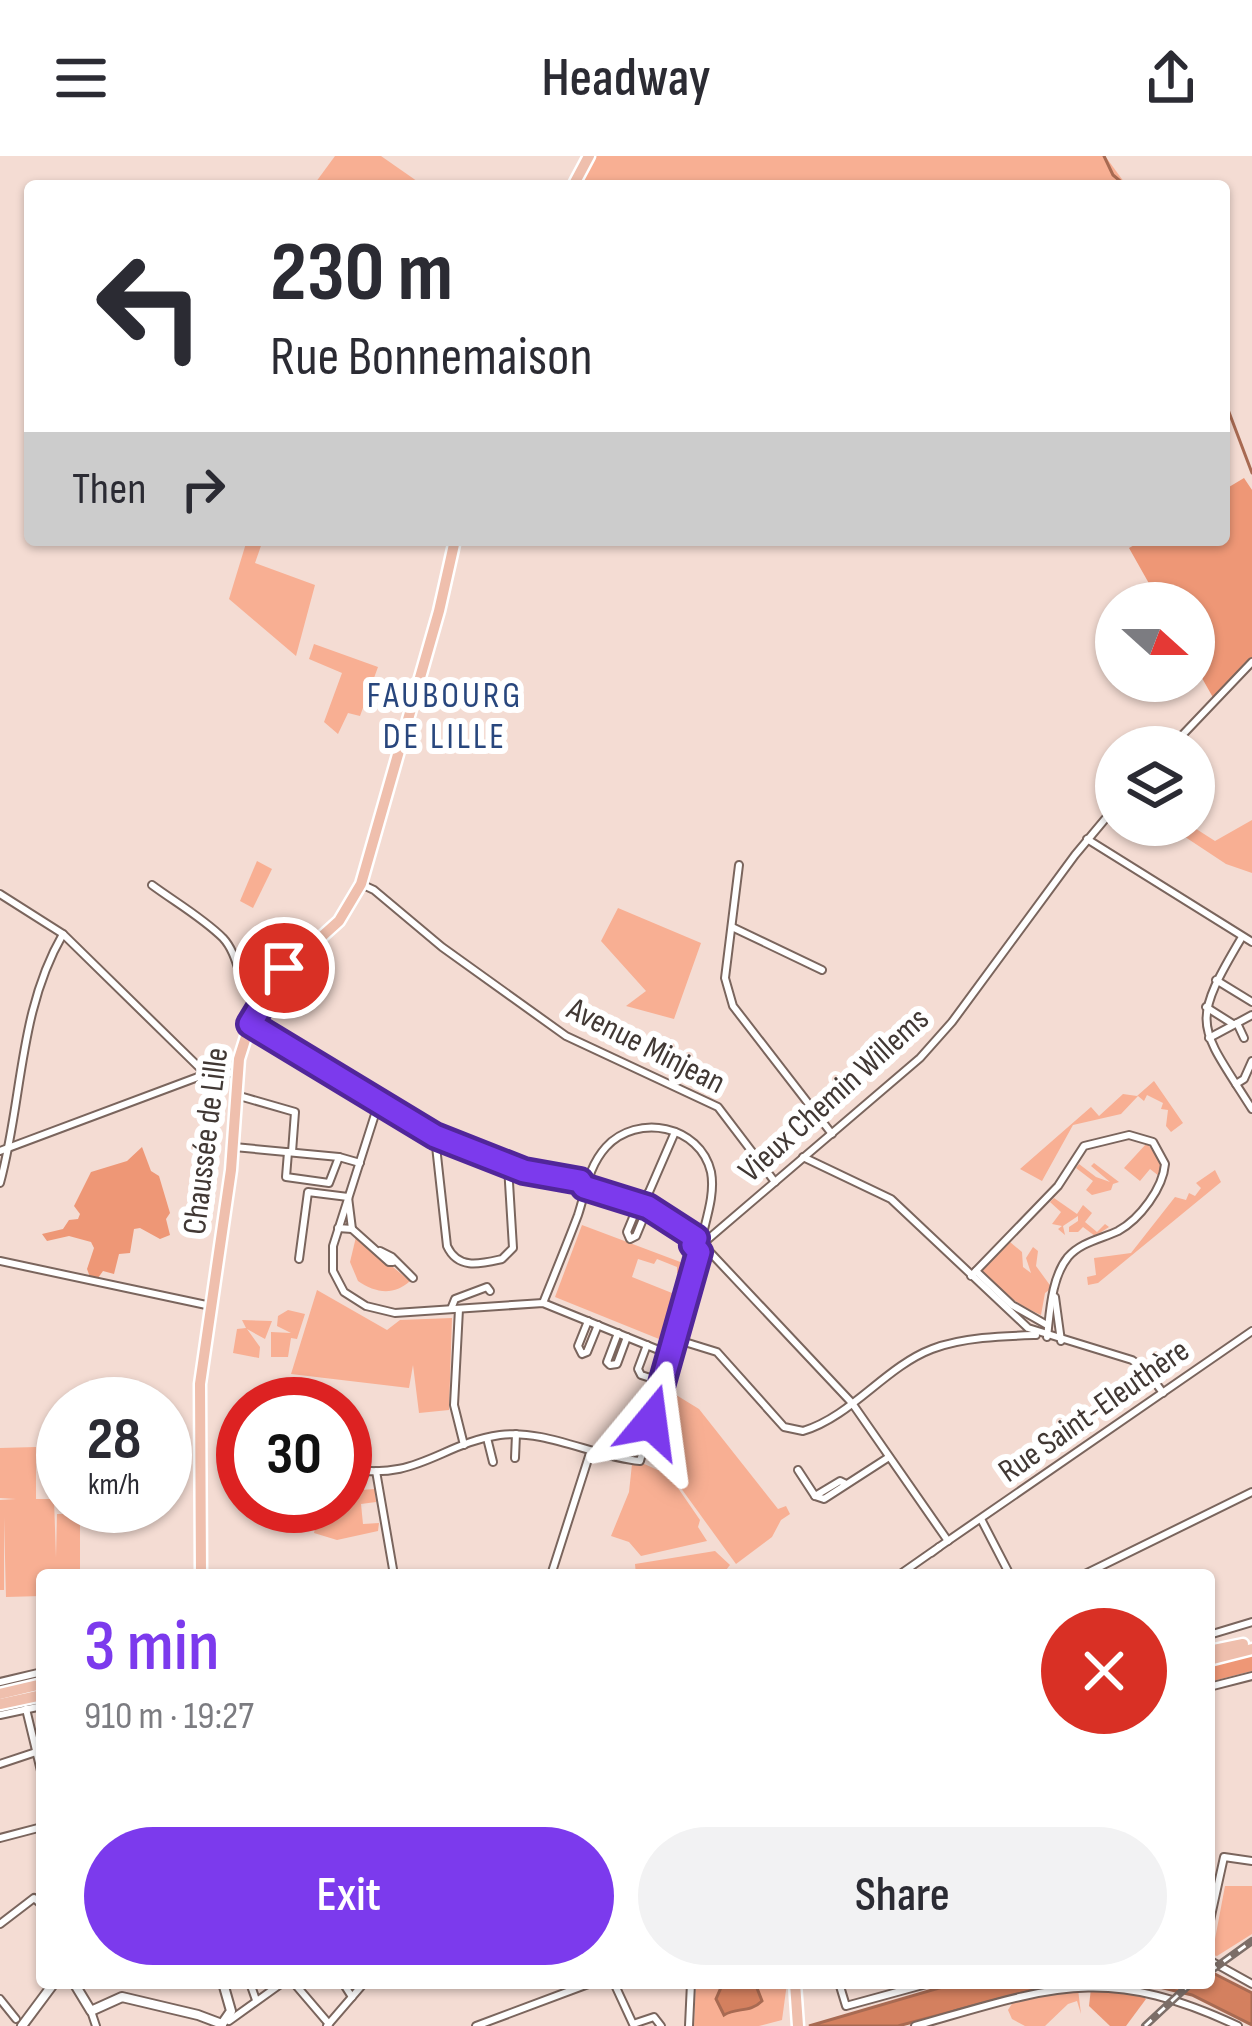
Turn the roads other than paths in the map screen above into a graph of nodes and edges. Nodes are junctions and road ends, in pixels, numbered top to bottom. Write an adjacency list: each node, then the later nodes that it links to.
1 (454, 546): 7 (main road, Chaussée de Lille)
2 (1252, 662): 3 (street)
3 (1191, 726)
4 (1095, 831): 5 (street, Vieux Chemin Willems)
5 (1088, 839): 12 (street); 32 (street, Vieux Chemin Willems)
6 (740, 866): 10 (street)
7 (361, 884): 17 (main road, Chaussée de Lille); 42 (street, Avenue Minjean)
8 (152, 885): 17 (street)
9 (0, 894): 11 (street)
10 (732, 927): 14 (street); 32 (street)
11 (63, 934): 26 (street); 34 (street)
12 (1242, 937): 13 (street); 15 (street)
13 (1252, 942)
14 (822, 970)
15 (1216, 980): 16 (street); 18 (street)
16 (1252, 1002)
17 (259, 1006): 20 (main road, Chaussée de Lille)
18 (1206, 1007): 21 (street); 22 (street)
19 (1252, 1016): 21 (street)
20 (250, 1024): 25 (main road, Chaussée de Lille); 29 (street)
21 (1235, 1024): 22 (street); 23 (street)
22 (1209, 1038): 27 (street)
23 (1244, 1038)
24 (1252, 1061): 27 (street)
25 (237, 1073): 26 (street); 28 (main road, Chaussée de Lille)
26 (206, 1074): 34 (street)
27 (1236, 1084): 30 (street)
28 (236, 1095): 35 (main road, Chaussée de Lille); 37 (street)
29 (378, 1106): 33 (street); 40 (street)
30 (1252, 1109)
31 (675, 1132): 44 (street); 45 (street); 51 (street)
32 (832, 1134): 39 (street, Vieux Chemin Willems)
33 (435, 1136): 41 (street); 41 (street)
34 (10, 1146): 36 (street); 43 (street)
35 (234, 1147): 37 (street); 59 (main road, Chaussée de Lille)
36 (0, 1151)
37 (290, 1152): 38 (street); 38 (street)
38 (339, 1157): 40 (street)
39 (803, 1157): 42 (street, Vieux Chemin Willems); 54 (street)
40 (360, 1163): 46 (street)
41 (508, 1166): 44 (street)
42 (775, 1182): 51 (street, Vieux Chemin Willems)
43 (0, 1183)
44 (584, 1187): 47 (street); 58 (street)
45 (649, 1192): 47 (street); 48 (street)
46 (348, 1197): 49 (street); 50 (street); 52 (street)
47 (639, 1203): 48 (street); 48 (street)
48 (648, 1207): 51 (street)
49 (338, 1228): 50 (street); 60 (street)
50 (352, 1228): 55 (street)
51 (702, 1243): 64 (street); 70 (street)
52 (299, 1259)
53 (0, 1262): 59 (street)
54 (973, 1274): 57 (street); 63 (street)
55 (413, 1277)
56 (490, 1291): 60 (street)
57 (1053, 1297): 61 (street); 63 (street)
58 (543, 1303): 60 (street); 66 (street)
59 (211, 1306): 84 (main road, Chaussée de Lille)
60 (455, 1309): 73 (street)
61 (1060, 1325): 63 (street); 65 (street)
62 (1252, 1331): 69 (street, Rue Saint-Eleuthère)
63 (1046, 1332): 65 (street); 70 (street)
64 (675, 1339): 67 (street); 70 (street)
65 (1061, 1341): 69 (street)
66 (647, 1346): 67 (street); 68 (street)
67 (671, 1355): 68 (street)
68 (663, 1382): 74 (street)
69 (1163, 1393): 82 (street, Rue Saint-Eleuthère)
70 (852, 1403): 75 (street)
71 (516, 1434): 72 (street); 74 (street); 76 (street)
72 (488, 1438): 73 (street); 77 (street)
73 (464, 1445): 80 (street)
74 (590, 1453): 86 (street)
75 (889, 1457): 78 (street); 83 (street)
76 (515, 1458)
77 (493, 1462)
78 (797, 1470)
79 (372, 1471): 80 (street)
80 (376, 1472): 85 (street)
81 (1252, 1492): 89 (street)
82 (981, 1519): 83 (street, Rue Saint-Eleuthère); 88 (street)
83 (948, 1541): 87 (street, Rue Saint-Eleuthère)
84 (201, 1569)
85 (393, 1569)
86 (553, 1569)
87 (908, 1569)
88 (1007, 1569)
89 (1095, 1569)
90 (1252, 1622): 91 (street)
91 (1215, 1633)
92 (1252, 1645): 93 (main road)
93 (1215, 1654)
94 (36, 1673): 96 (street)
95 (1252, 1676): 98 (street)
96 (0, 1682)
97 (36, 1685): 99 (main road)
98 (1215, 1686)
99 (0, 1694)
100 (36, 1696): 101 (main road)
101 (0, 1704)
102 (36, 1707): 103 (street)
103 (26, 1709): 104 (street); 105 (street)
104 (0, 1715)
105 (36, 1741)
106 (36, 1752): 107 (street)
107 (0, 1764)
108 (36, 1829): 109 (street)
109 (0, 1838)
110 (1252, 1862): 111 (street)
111 (1215, 1898)
112 (36, 1900): 113 (street)
113 (1, 1921)
114 (1215, 1963): 115 (street)
115 (1252, 1984)
116 (49, 1989): 136 (street)
117 (78, 1989): 135 (street)
118 (225, 1989): 138 (street)
119 (252, 1989): 134 (street)
120 (273, 1989): 134 (street)
121 (299, 1989): 139 (street)
122 (347, 1989): 132 (street)
123 (358, 1989): 132 (street)
124 (573, 1989): 140 (street)
125 (617, 1989): 142 (street)
126 (691, 1989): 143 (street)
127 (798, 1989): 144 (main road)
128 (841, 1989): 129 (street)
129 (908, 1989)
130 (1054, 1989): 145 (street)
131 (1132, 1989): 137 (street)
132 (352, 1996): 139 (street)
133 (0, 1999): 136 (street)
134 (256, 2000): 138 (street)
135 (91, 2011): 138 (street); 141 (street)
136 (19, 2022)
137 (1217, 2022): 146 (street)
138 (226, 2023)
139 (328, 2025)
140 (477, 2025)
141 (96, 2026)
142 (661, 2026)
143 (688, 2026)
144 (801, 2026)
145 (915, 2026)
146 (1238, 2026)

